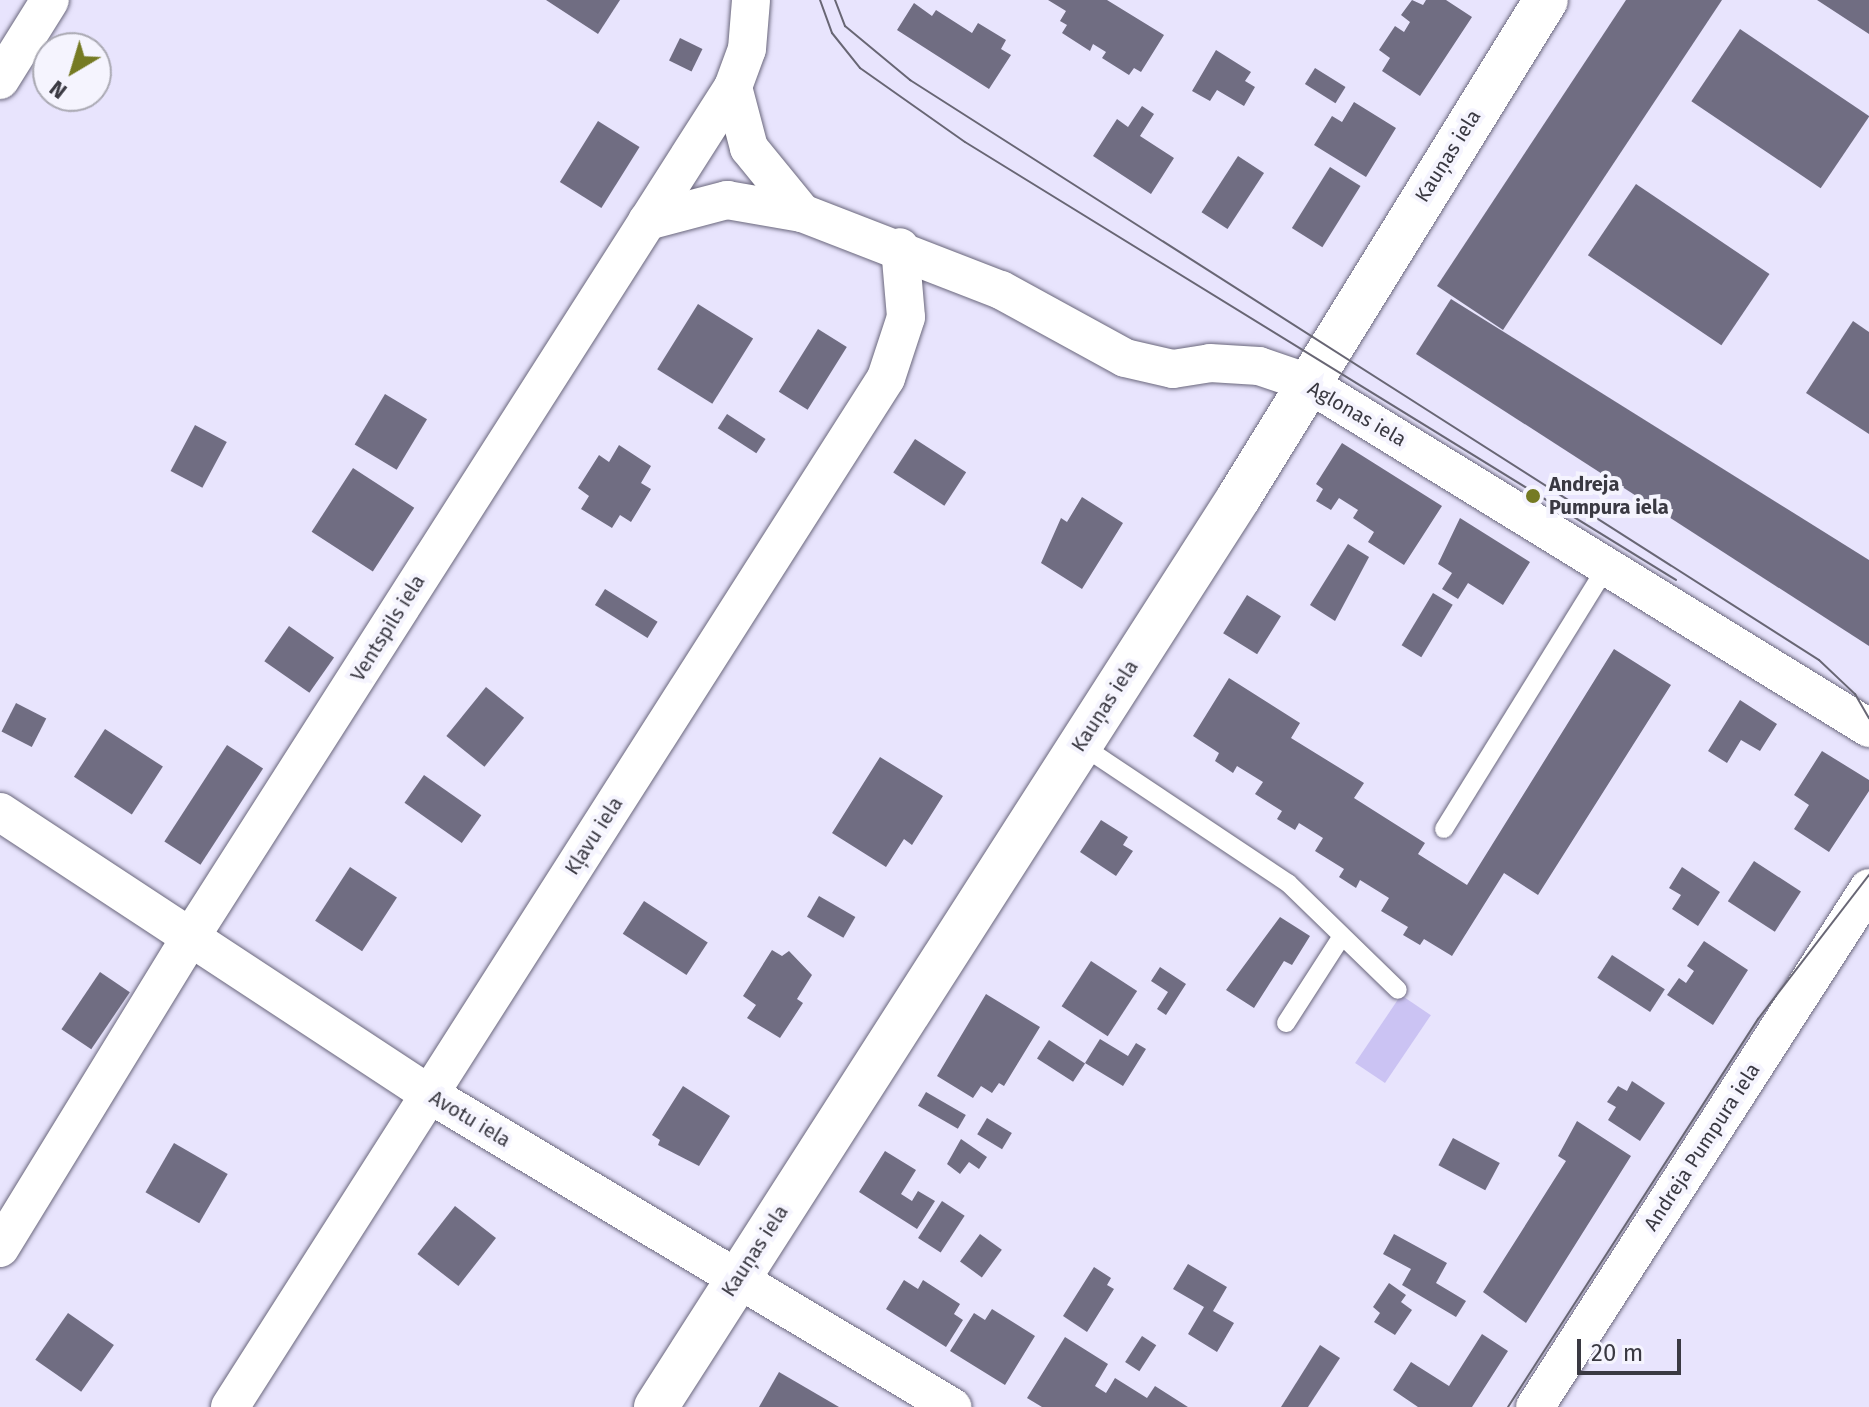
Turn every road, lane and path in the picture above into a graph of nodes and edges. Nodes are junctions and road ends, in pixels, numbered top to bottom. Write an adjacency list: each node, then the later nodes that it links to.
1 (50, 0): 4 (street)
2 (1546, 0): 9 (street, Kauņas iela)
3 (749, 1): 5 (street, Ventspils iela)
4 (0, 80)
5 (733, 87): 6 (street); 7 (street, Ventspils iela)
6 (802, 213): 7 (street, Aglonas iela); 8 (street, Aglonas iela)
7 (647, 221): 17 (street, Ventspils iela)
8 (900, 247): 9 (street, Aglonas iela); 20 (street, Kļavu iela)
9 (1306, 382): 10 (street, Aglonas iela); 12 (street, Kauņas iela)
10 (1608, 565): 11 (street, Aglonas iela); 14 (lane)
11 (1869, 728)
12 (1081, 745): 16 (lane); 22 (street, Kauņas iela)
13 (0, 812): 17 (street, Avotu iela)
14 (1444, 829)
15 (1869, 888): 26 (street, Andreja Pumpura iela)
16 (1342, 936): 18 (lane); 19 (lane)
17 (190, 938): 20 (street, Avotu iela); 21 (street, Ventspils iela)
18 (1398, 990)
19 (1286, 1023)
20 (429, 1094): 22 (street, Avotu iela); 23 (street, Kļavu iela)
21 (0, 1248)
22 (738, 1278): 24 (street, Kauņas iela); 25 (street, Avotu iela)
23 (230, 1407)
24 (656, 1407)
25 (952, 1407)
26 (1535, 1407)

